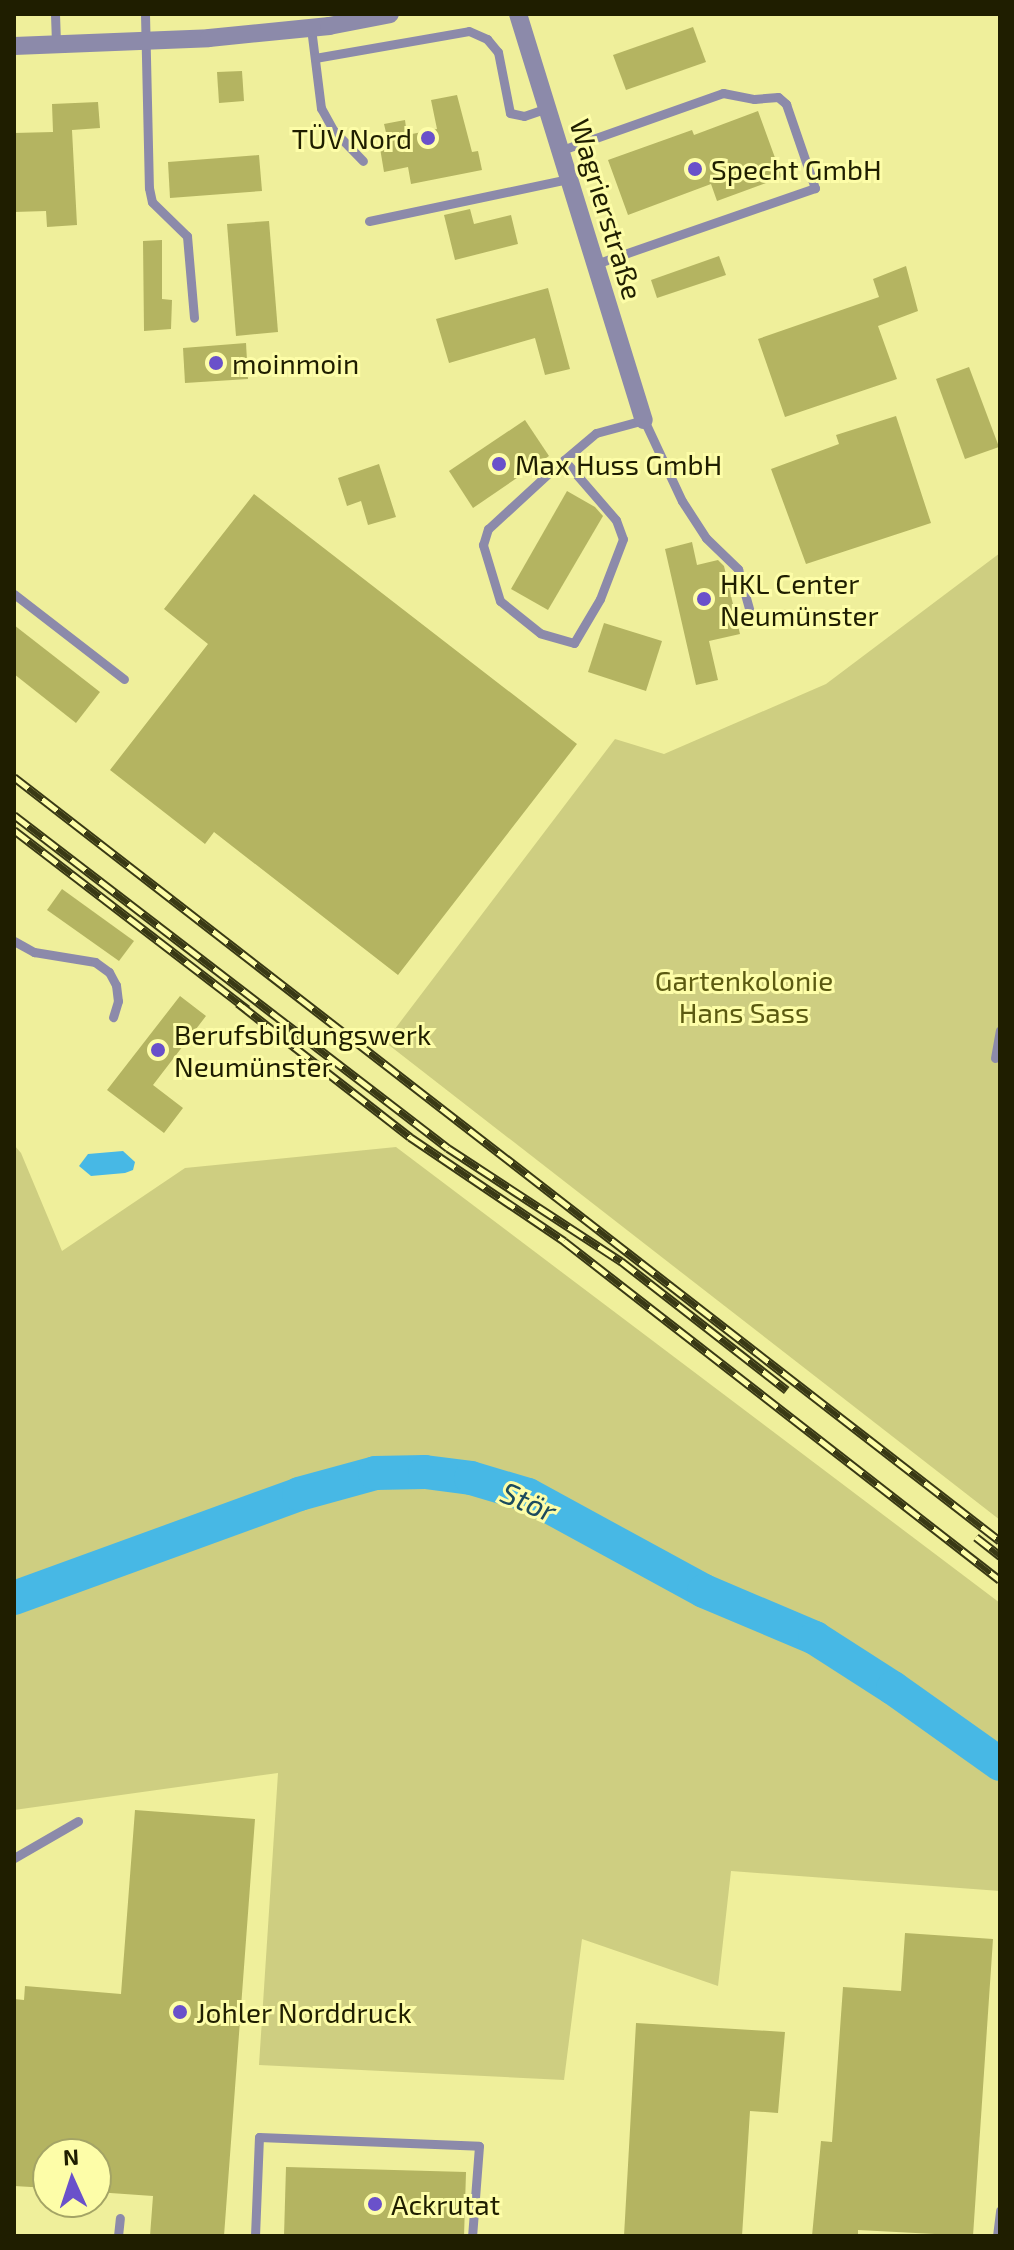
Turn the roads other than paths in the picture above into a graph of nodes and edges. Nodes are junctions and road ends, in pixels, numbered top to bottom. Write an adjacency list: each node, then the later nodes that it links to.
1 (55, 14): 8 (lane)
2 (145, 14): 7 (lane)
3 (390, 14): 5 (street)
4 (518, 14): 11 (street, Wagrierstraße)
5 (359, 17): 6 (street)
6 (311, 28): 7 (street); 10 (lane)
7 (146, 43): 8 (street); 17 (lane)
8 (56, 45): 9 (street)
9 (14, 46)
10 (315, 58): 11 (lane); 13 (lane)
11 (547, 108): 12 (street, Wagrierstraße)
12 (559, 151): 14 (street, Wagrierstraße); 16 (lane)
13 (363, 161)
14 (568, 179): 15 (lane); 16 (street, Wagrierstraße)
15 (369, 221)
16 (593, 265): 18 (street, Wagrierstraße)
17 (194, 318)
18 (644, 420): 19 (lane); 21 (lane)
19 (564, 460): 19 (lane)
20 (14, 594): 22 (lane)
21 (750, 612)
22 (124, 679)
23 (14, 941): 24 (lane)
24 (113, 1017)
25 (1000, 1030): 26 (lane)
26 (995, 1058)
27 (78, 1821): 28 (lane)
28 (14, 1858)
29 (1000, 2210): 34 (lane)
30 (120, 2218): 31 (lane)
31 (118, 2236)
32 (255, 2236): 33 (lane)
33 (472, 2236)
34 (997, 2236)

